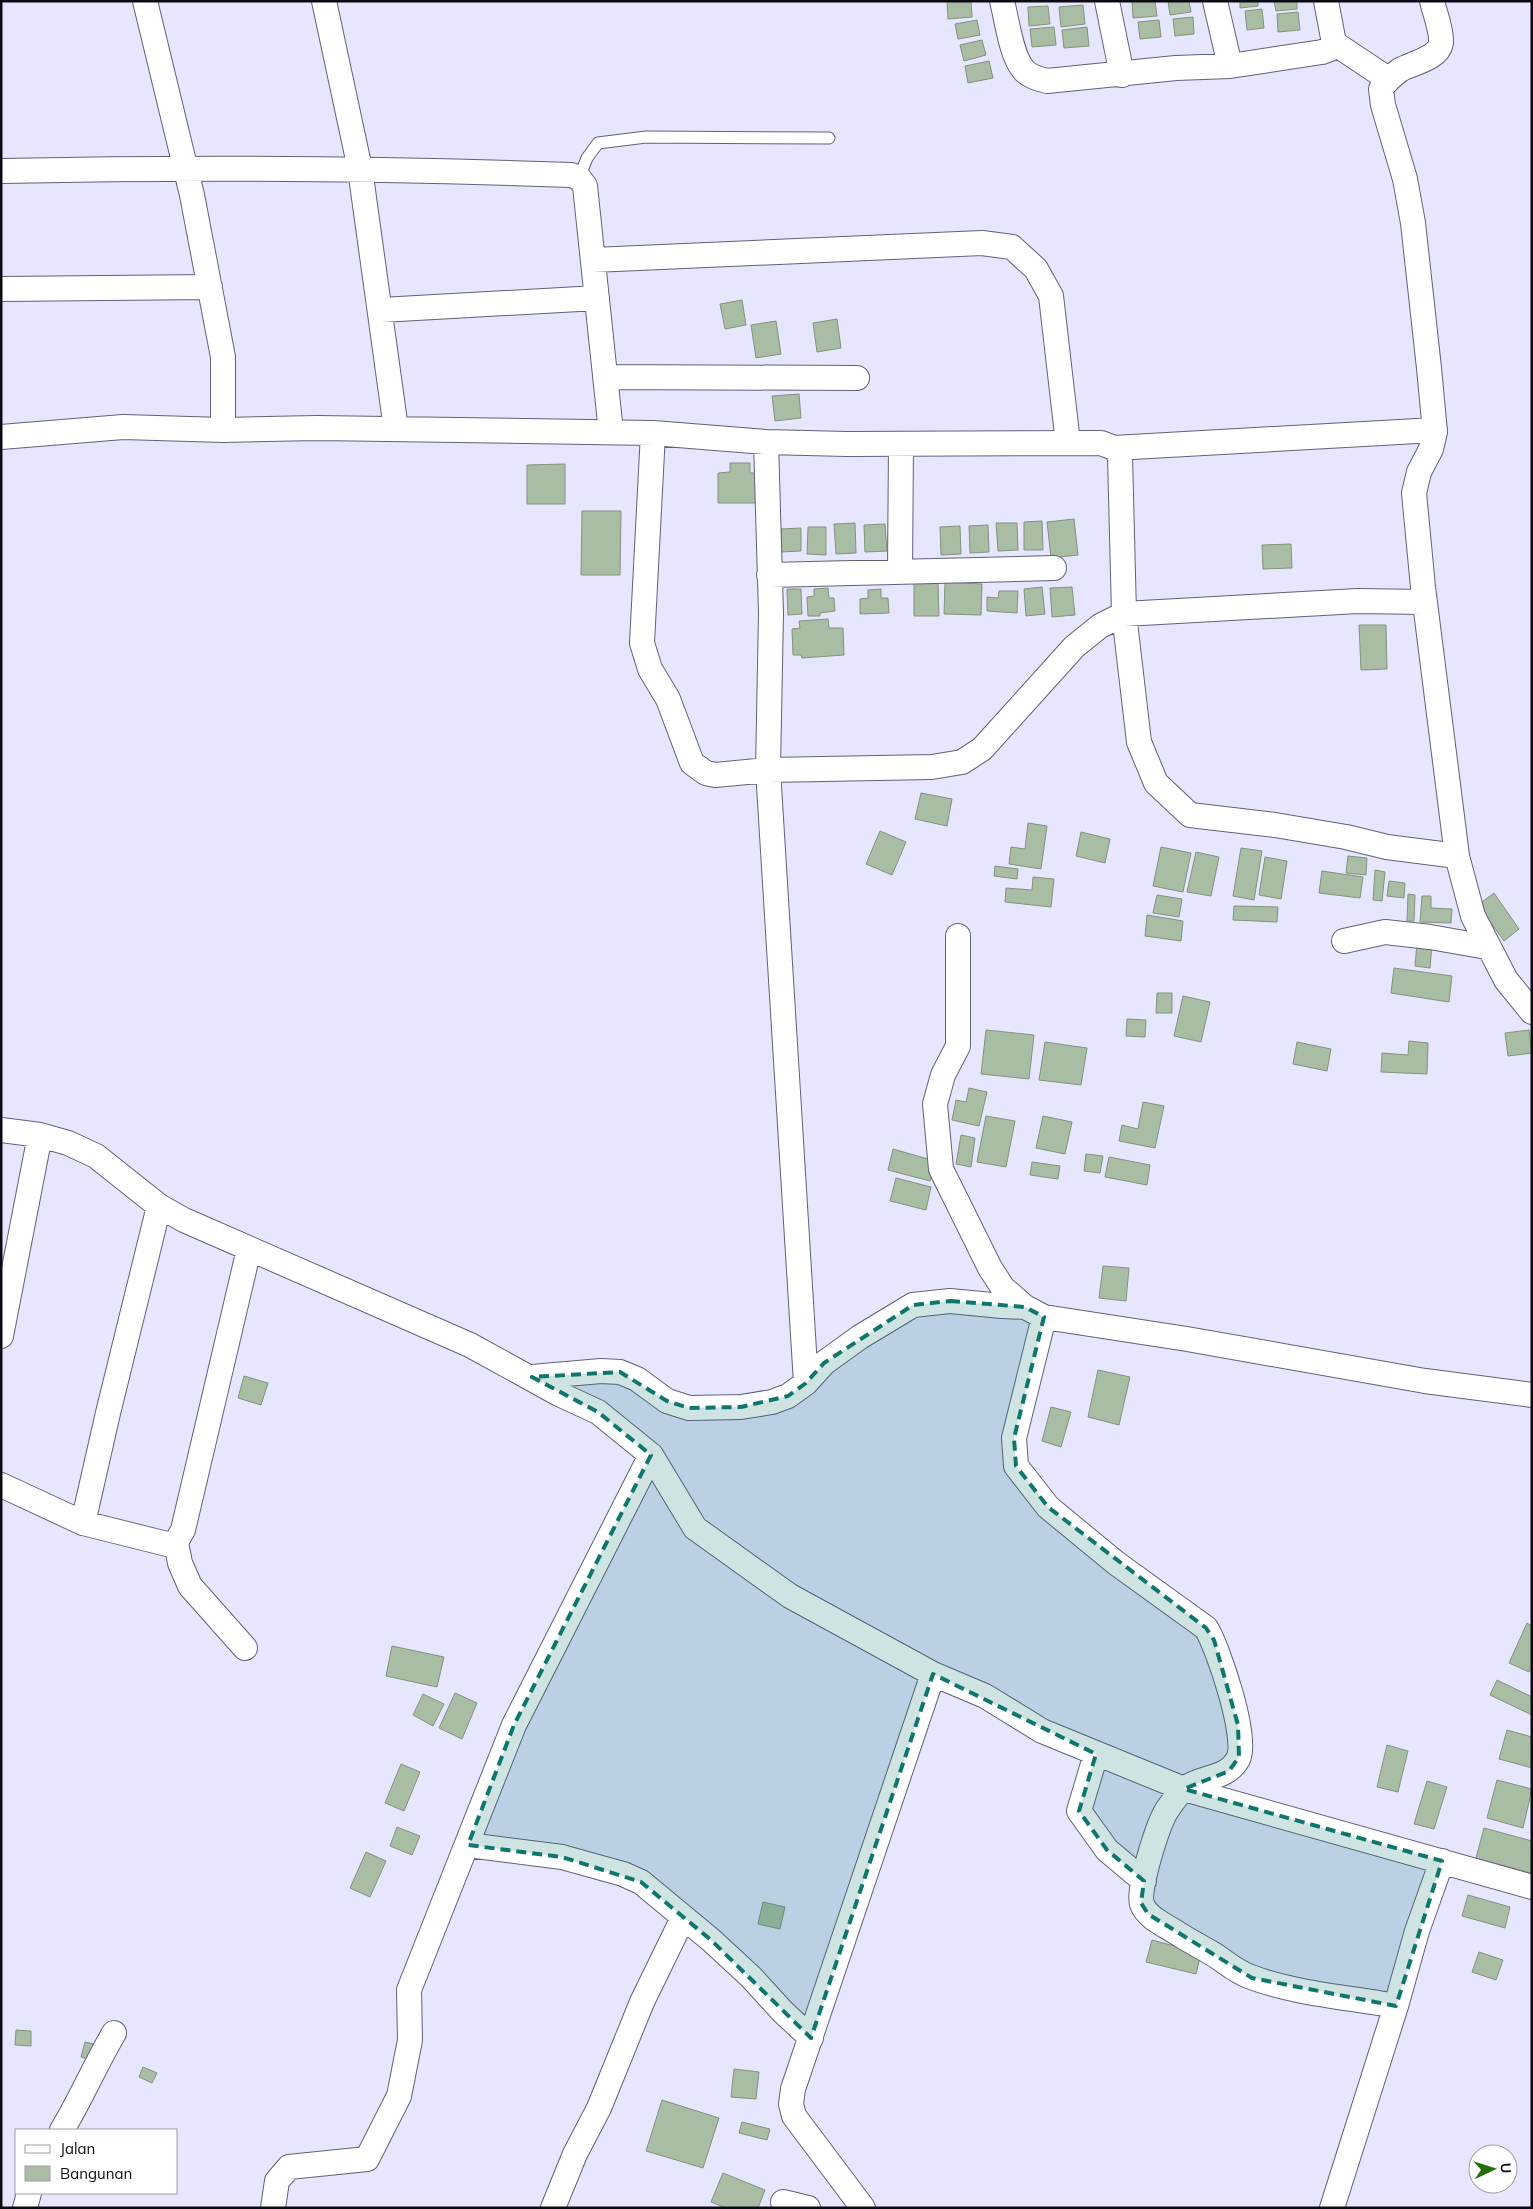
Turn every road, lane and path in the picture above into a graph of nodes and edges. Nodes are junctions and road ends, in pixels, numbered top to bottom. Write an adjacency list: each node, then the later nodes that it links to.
1 (145, 1): 13 (street)
2 (324, 1): 14 (street)
3 (1002, 1): 10 (street)
4 (1107, 1): 10 (street)
5 (1215, 1): 9 (street)
6 (1326, 1): 8 (street)
7 (1432, 1): 11 (street)
8 (1334, 44): 9 (street); 11 (street)
9 (1230, 66): 10 (street)
10 (1122, 75)
11 (1388, 79): 26 (street)
12 (828, 138): 16 (lane)
13 (185, 167): 14 (street); 15 (street); 18 (street)
14 (360, 169): 16 (street); 21 (street)
15 (1, 171)
16 (579, 178): 17 (street)
17 (593, 260): 20 (street); 31 (street)
18 (210, 288): 19 (street); 25 (street)
19 (1, 289)
20 (597, 298): 21 (street); 22 (street)
21 (381, 310): 24 (street)
22 (605, 377): 23 (street); 27 (street)
23 (857, 378)
24 (396, 429): 25 (street); 27 (street)
25 (223, 430): 29 (street)
26 (1435, 430): 33 (street); 37 (street)
27 (611, 432): 28 (street)
28 (653, 432): 30 (street); 39 (street)
29 (1, 437)
30 (766, 442): 32 (street); 36 (street)
31 (1068, 443): 32 (street); 33 (street)
32 (901, 444): 35 (street)
33 (1114, 448): 38 (street)
34 (1054, 568): 35 (street)
35 (900, 571): 36 (street)
36 (769, 575): 39 (street)
37 (1425, 602): 38 (street); 40 (street)
38 (1124, 614): 39 (street); 40 (street)
39 (768, 770): 53 (street)
40 (1457, 856): 43 (street)
41 (958, 936): 50 (street)
42 (1344, 942): 43 (street)
43 (1488, 947): 44 (street)
44 (1532, 1012)
45 (1, 1130): 46 (street)
46 (40, 1135): 47 (street); 49 (street)
47 (159, 1206): 48 (street); 57 (street)
48 (249, 1249): 52 (street); 58 (street)
49 (10, 1251): 51 (street)
50 (1034, 1312): 53 (street); 54 (street); 62 (street)
51 (1, 1336)
52 (532, 1377): 53 (street); 55 (street)
53 (806, 1383)
54 (1532, 1395)
55 (651, 1455): 60 (street); 63 (street)
56 (1, 1485): 57 (street)
57 (83, 1523): 58 (street)
58 (176, 1542): 59 (street)
59 (245, 1648)
60 (933, 1674): 61 (street); 70 (street)
61 (1096, 1754): 62 (street); 65 (street)
62 (1184, 1789): 64 (street); 65 (street)
63 (468, 1845): 67 (street); 75 (street)
64 (1442, 1861): 66 (street); 68 (street)
65 (1144, 1881): 68 (street)
66 (1532, 1887)
67 (687, 1920): 70 (street); 76 (street)
68 (1396, 2006): 79 (street)
69 (114, 2033): 71 (street)
70 (811, 2038): 78 (street)
71 (63, 2129)
72 (29, 2194): 74 (street)
73 (784, 2202): 77 (street)
74 (25, 2208)
75 (273, 2208)
76 (553, 2208)
77 (808, 2208)
78 (864, 2208)
79 (1332, 2208)

